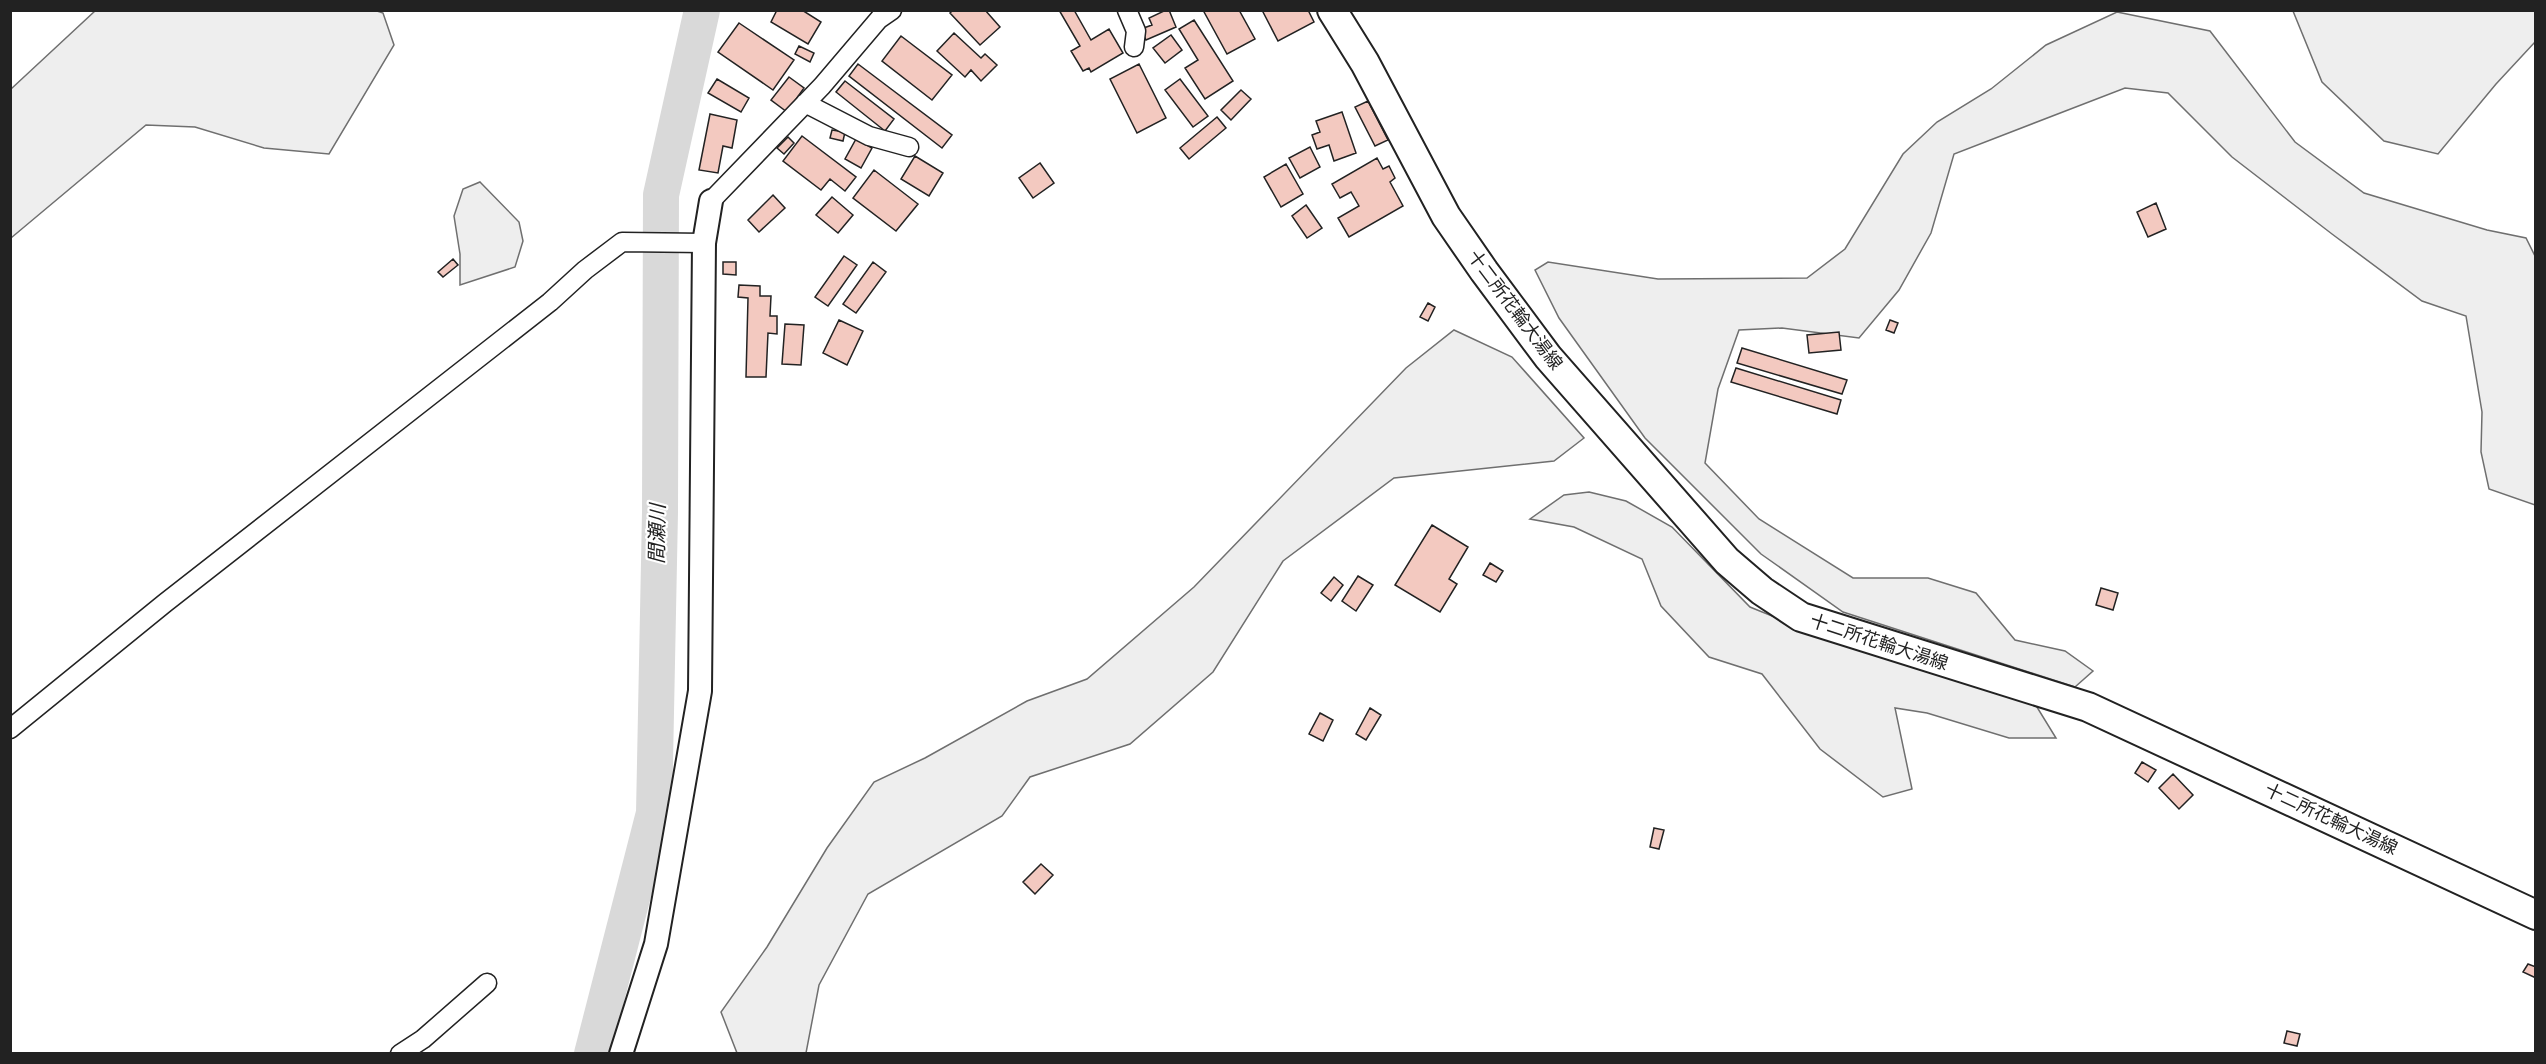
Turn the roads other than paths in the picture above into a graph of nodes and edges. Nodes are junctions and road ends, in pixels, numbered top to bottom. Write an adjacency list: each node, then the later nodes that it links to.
1 (1127, 10): 4 (street)
2 (1332, 10): 10 (main road, 十二所花輪大湯線)
3 (881, 13): 5 (street)
4 (1134, 47)
5 (805, 103): 6 (street); 7 (street)
6 (909, 147)
7 (711, 201): 8 (street)
8 (696, 243): 9 (street); 13 (street)
9 (10, 729)
10 (2535, 915)
11 (487, 983): 12 (street)
12 (400, 1053)
13 (621, 1053)

